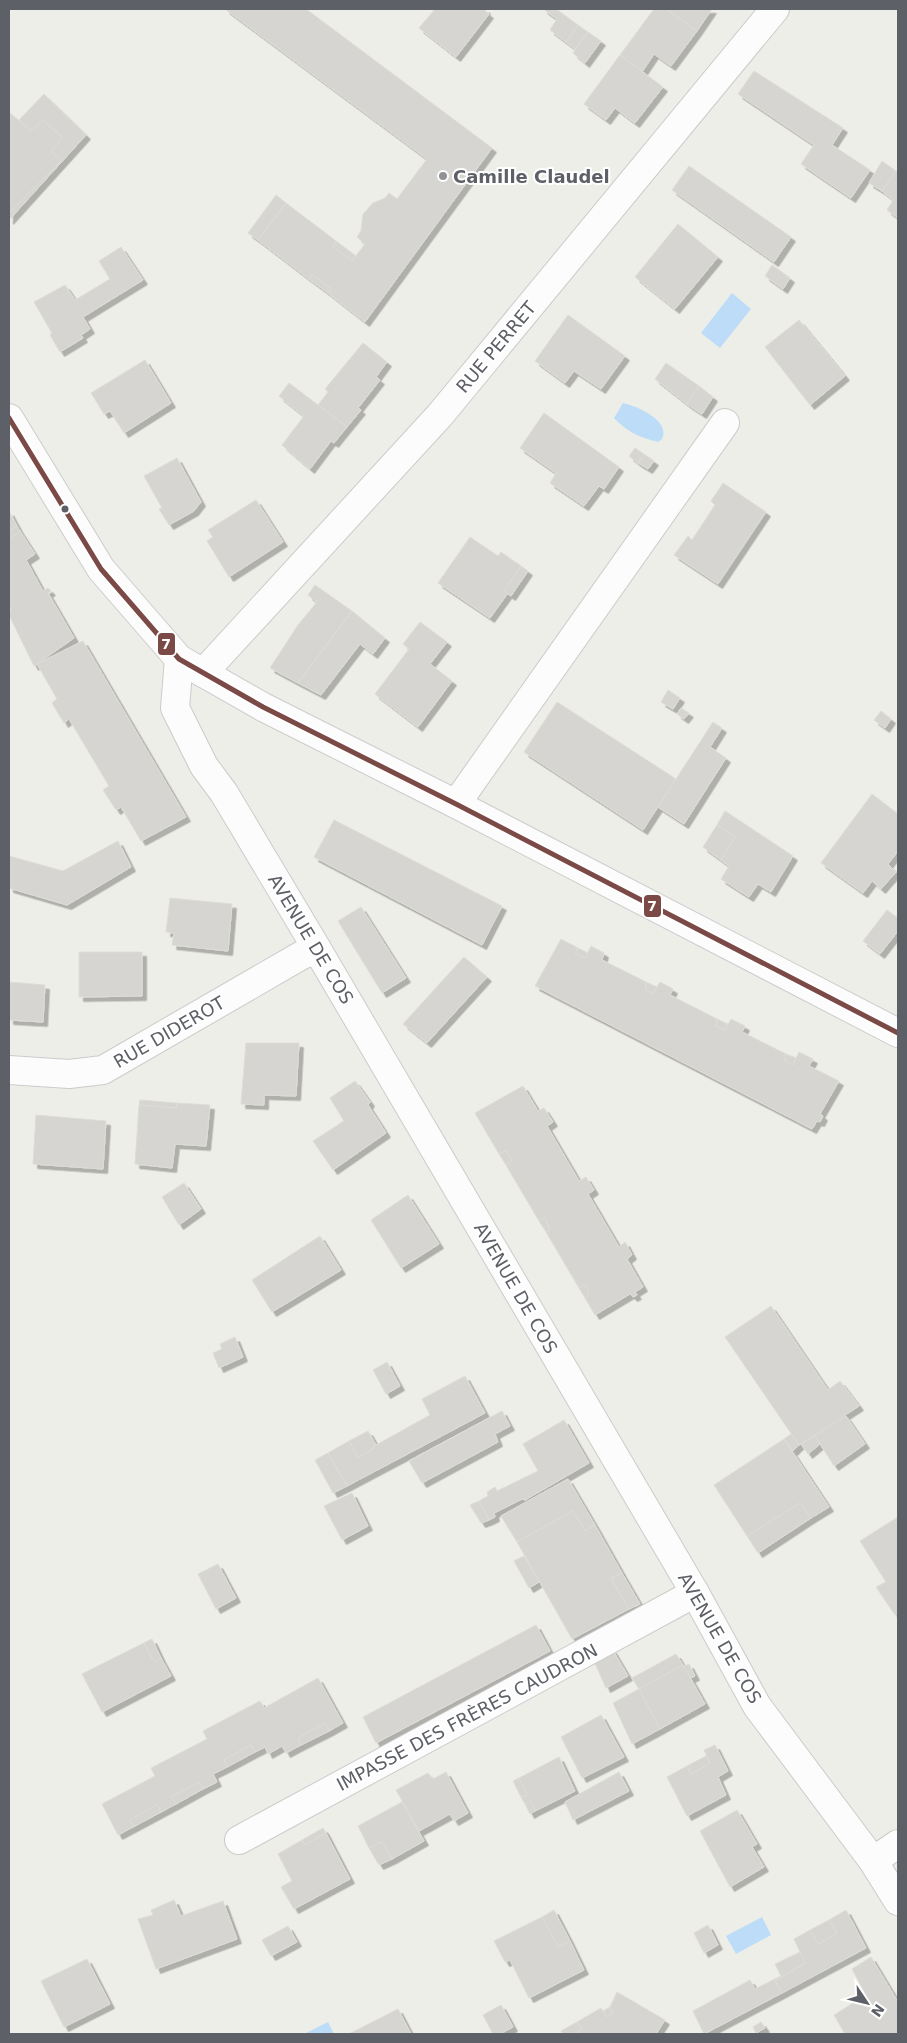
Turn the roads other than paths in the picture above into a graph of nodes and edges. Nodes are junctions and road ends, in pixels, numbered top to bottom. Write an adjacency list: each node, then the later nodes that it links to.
1 (775, 9): 5 (street, RUE PERRET)
2 (9, 418): 4 (street)
3 (724, 423): 6 (street)
4 (179, 658): 5 (street); 7 (street, AVENUE DE COS)
5 (203, 673): 6 (street)
6 (456, 804): 8 (street)
7 (317, 949): 9 (street, RUE DIDEROT); 10 (street, AVENUE DE COS)
8 (898, 1034)
9 (9, 1070)
10 (695, 1594): 11 (street, IMPASSE DES FRÈRES CAUDRON); 13 (street, AVENUE DE COS)
11 (239, 1840)
12 (898, 1844): 13 (street)
13 (873, 1861): 14 (street, AVENUE DE COS)
14 (898, 1901)

